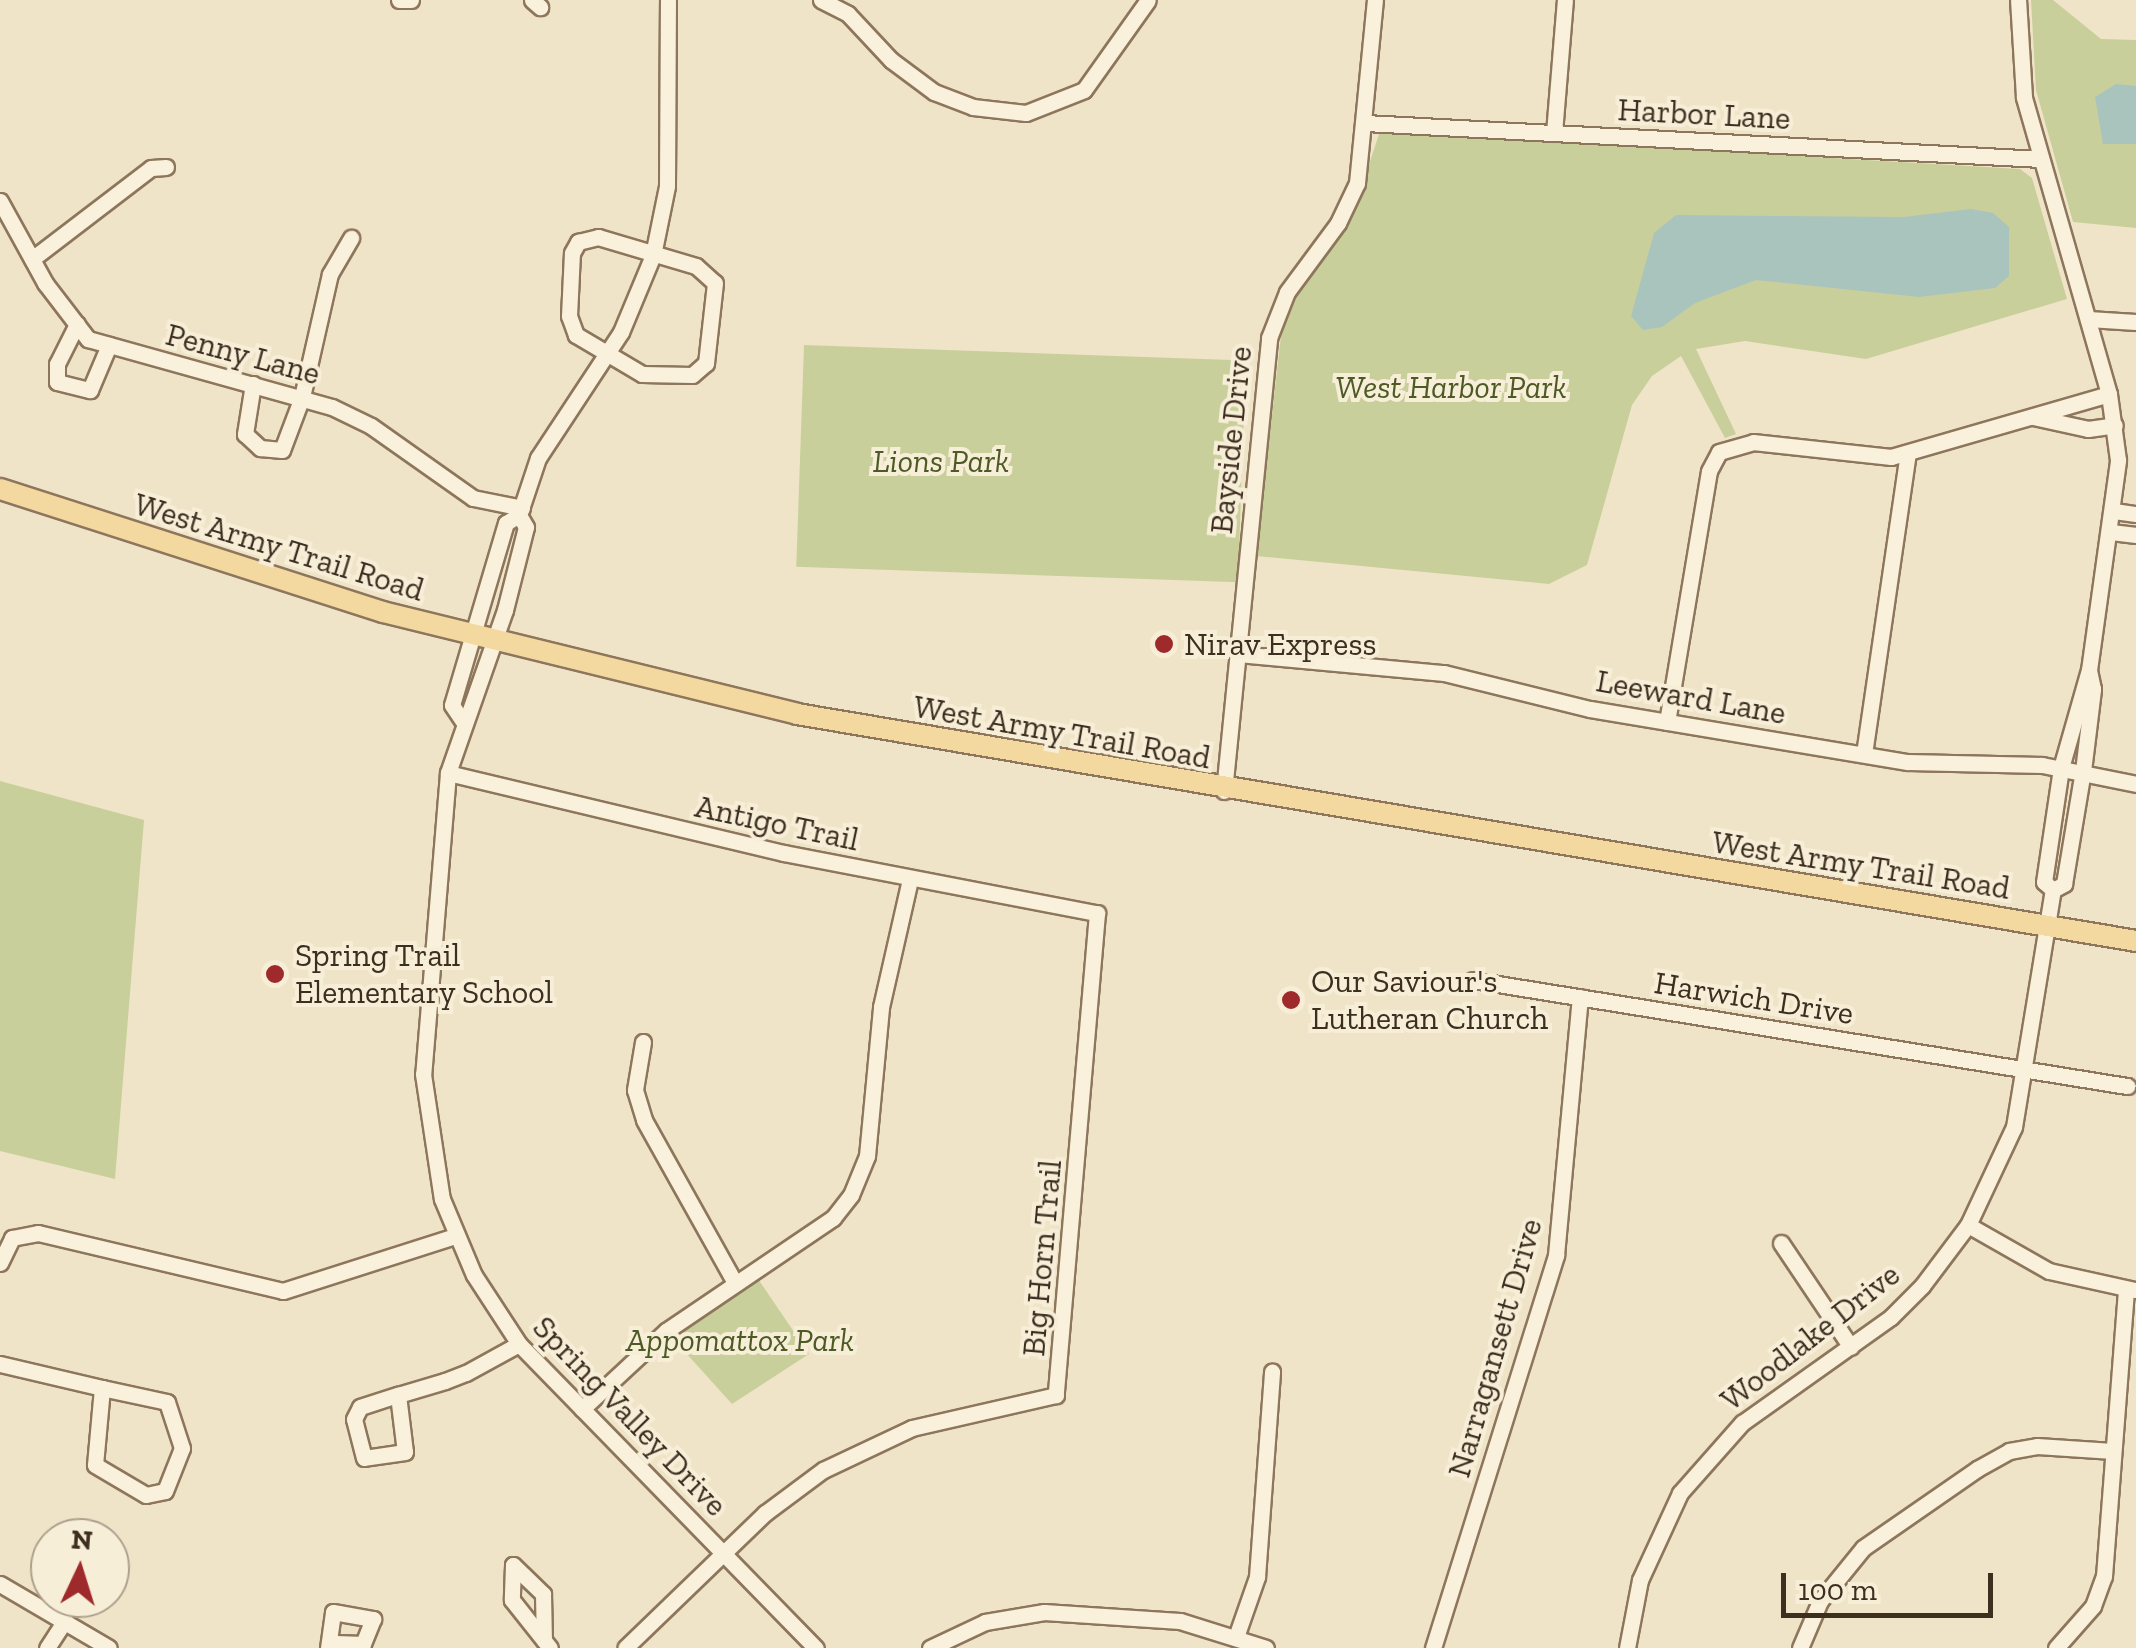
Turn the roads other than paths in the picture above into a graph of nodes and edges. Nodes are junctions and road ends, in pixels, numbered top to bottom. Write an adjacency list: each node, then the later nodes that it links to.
1 (399, 0): 2 (street)
2 (411, 0)
3 (668, 0): 15 (street)
4 (821, 0): 5 (street)
5 (1148, 0)
6 (1375, 0): 9 (street, Bayside Drive)
7 (1565, 0): 10 (street)
8 (2018, 0): 11 (street, Woodlake Drive)
9 (1365, 122): 10 (street, Harbor Lane); 35 (street, Bayside Drive)
10 (1554, 134): 11 (street, Harbor Lane)
11 (2040, 159): 17 (street, Woodlake Drive)
12 (166, 167): 16 (street)
13 (0, 201): 16 (street, Penny Lane)
14 (351, 238): 24 (street)
15 (652, 255): 21 (street); 21 (street); 21 (street)
16 (32, 259): 19 (street, Penny Lane)
17 (2088, 318): 18 (street); 23 (street, Woodlake Drive)
18 (2136, 322)
19 (77, 324): 20 (street, Penny Lane); 20 (street)
20 (109, 345): 22 (street, Penny Lane)
21 (603, 356): 30 (street)
22 (252, 384): 24 (street, Penny Lane); 24 (street)
23 (2109, 394): 25 (street); 26 (street, Woodlake Drive)
24 (302, 397): 30 (street, Penny Lane)
25 (2033, 418): 26 (street); 27 (street)
26 (2115, 425): 29 (street, Woodlake Drive)
27 (1908, 454): 37 (street); 38 (street)
28 (0, 489): 34 (main road, West Army Trail Road)
29 (2114, 511): 31 (street); 32 (street, Woodlake Drive)
30 (520, 512): 34 (street)
31 (2136, 514)
32 (2111, 532): 33 (street); 36 (street, Woodlake Drive)
33 (2136, 535)
34 (483, 638): 41 (street, Spring Valley Drive); 43 (main road, West Army Trail Road)
35 (1238, 654): 37 (street, Leeward Lane); 43 (street, Bayside Drive)
36 (2089, 670): 39 (street, Woodlake Drive); 40 (street, Woodlake Drive)
37 (1667, 722): 38 (street, Leeward Lane)
38 (1864, 754): 39 (street, Leeward Lane)
39 (2061, 768): 40 (street, Leeward Lane); 45 (street, Woodlake Drive)
40 (2084, 771): 42 (street, Leeward Lane); 45 (street, Woodlake Drive)
41 (448, 774): 44 (street, Antigo Trail); 55 (street, Spring Valley Drive)
42 (2136, 784)
43 (1224, 791): 47 (main road, West Army Trail Road)
44 (910, 879): 46 (street, Antigo Trail); 58 (street)
45 (2053, 890): 47 (street, Woodlake Drive)
46 (1097, 913): 68 (street, Big Horn Trail)
47 (2048, 926): 48 (main road, West Army Trail Road); 52 (street, Woodlake Drive)
48 (2136, 941)
49 (1474, 980): 50 (street, Harwich Drive)
50 (1580, 997): 52 (street, Harwich Drive); 78 (street, Narragansett Drive)
51 (643, 1042): 58 (street)
52 (2026, 1070): 53 (street, Harwich Drive); 54 (street, Woodlake Drive)
53 (2127, 1086)
54 (1968, 1225): 59 (street); 61 (street, Woodlake Drive)
55 (456, 1236): 57 (street); 60 (street, Spring Valley Drive)
56 (1782, 1244): 61 (street)
57 (0, 1262)
58 (734, 1281): 66 (street)
59 (2131, 1290): 67 (street)
60 (519, 1344): 65 (street); 66 (street, Spring Valley Drive)
61 (1851, 1347): 79 (street, Woodlake Drive)
62 (0, 1364): 64 (street)
63 (1272, 1372): 71 (street)
64 (102, 1388): 64 (street)
65 (398, 1395): 65 (street)
66 (582, 1409): 68 (street, Spring Valley Drive)
67 (2114, 1451): 80 (street); 81 (street)
68 (723, 1553): 74 (street, Big Horn Trail); 75 (street, Spring Valley Drive)
69 (0, 1584): 70 (street)
70 (65, 1620): 72 (street); 73 (street)
71 (1236, 1637): 76 (street); 77 (street)
72 (47, 1648)
73 (109, 1648)
74 (625, 1648)
75 (816, 1648)
76 (930, 1648)
77 (1266, 1648)
78 (1433, 1648)
79 (1627, 1648)
80 (1800, 1648)
81 (2056, 1648)

